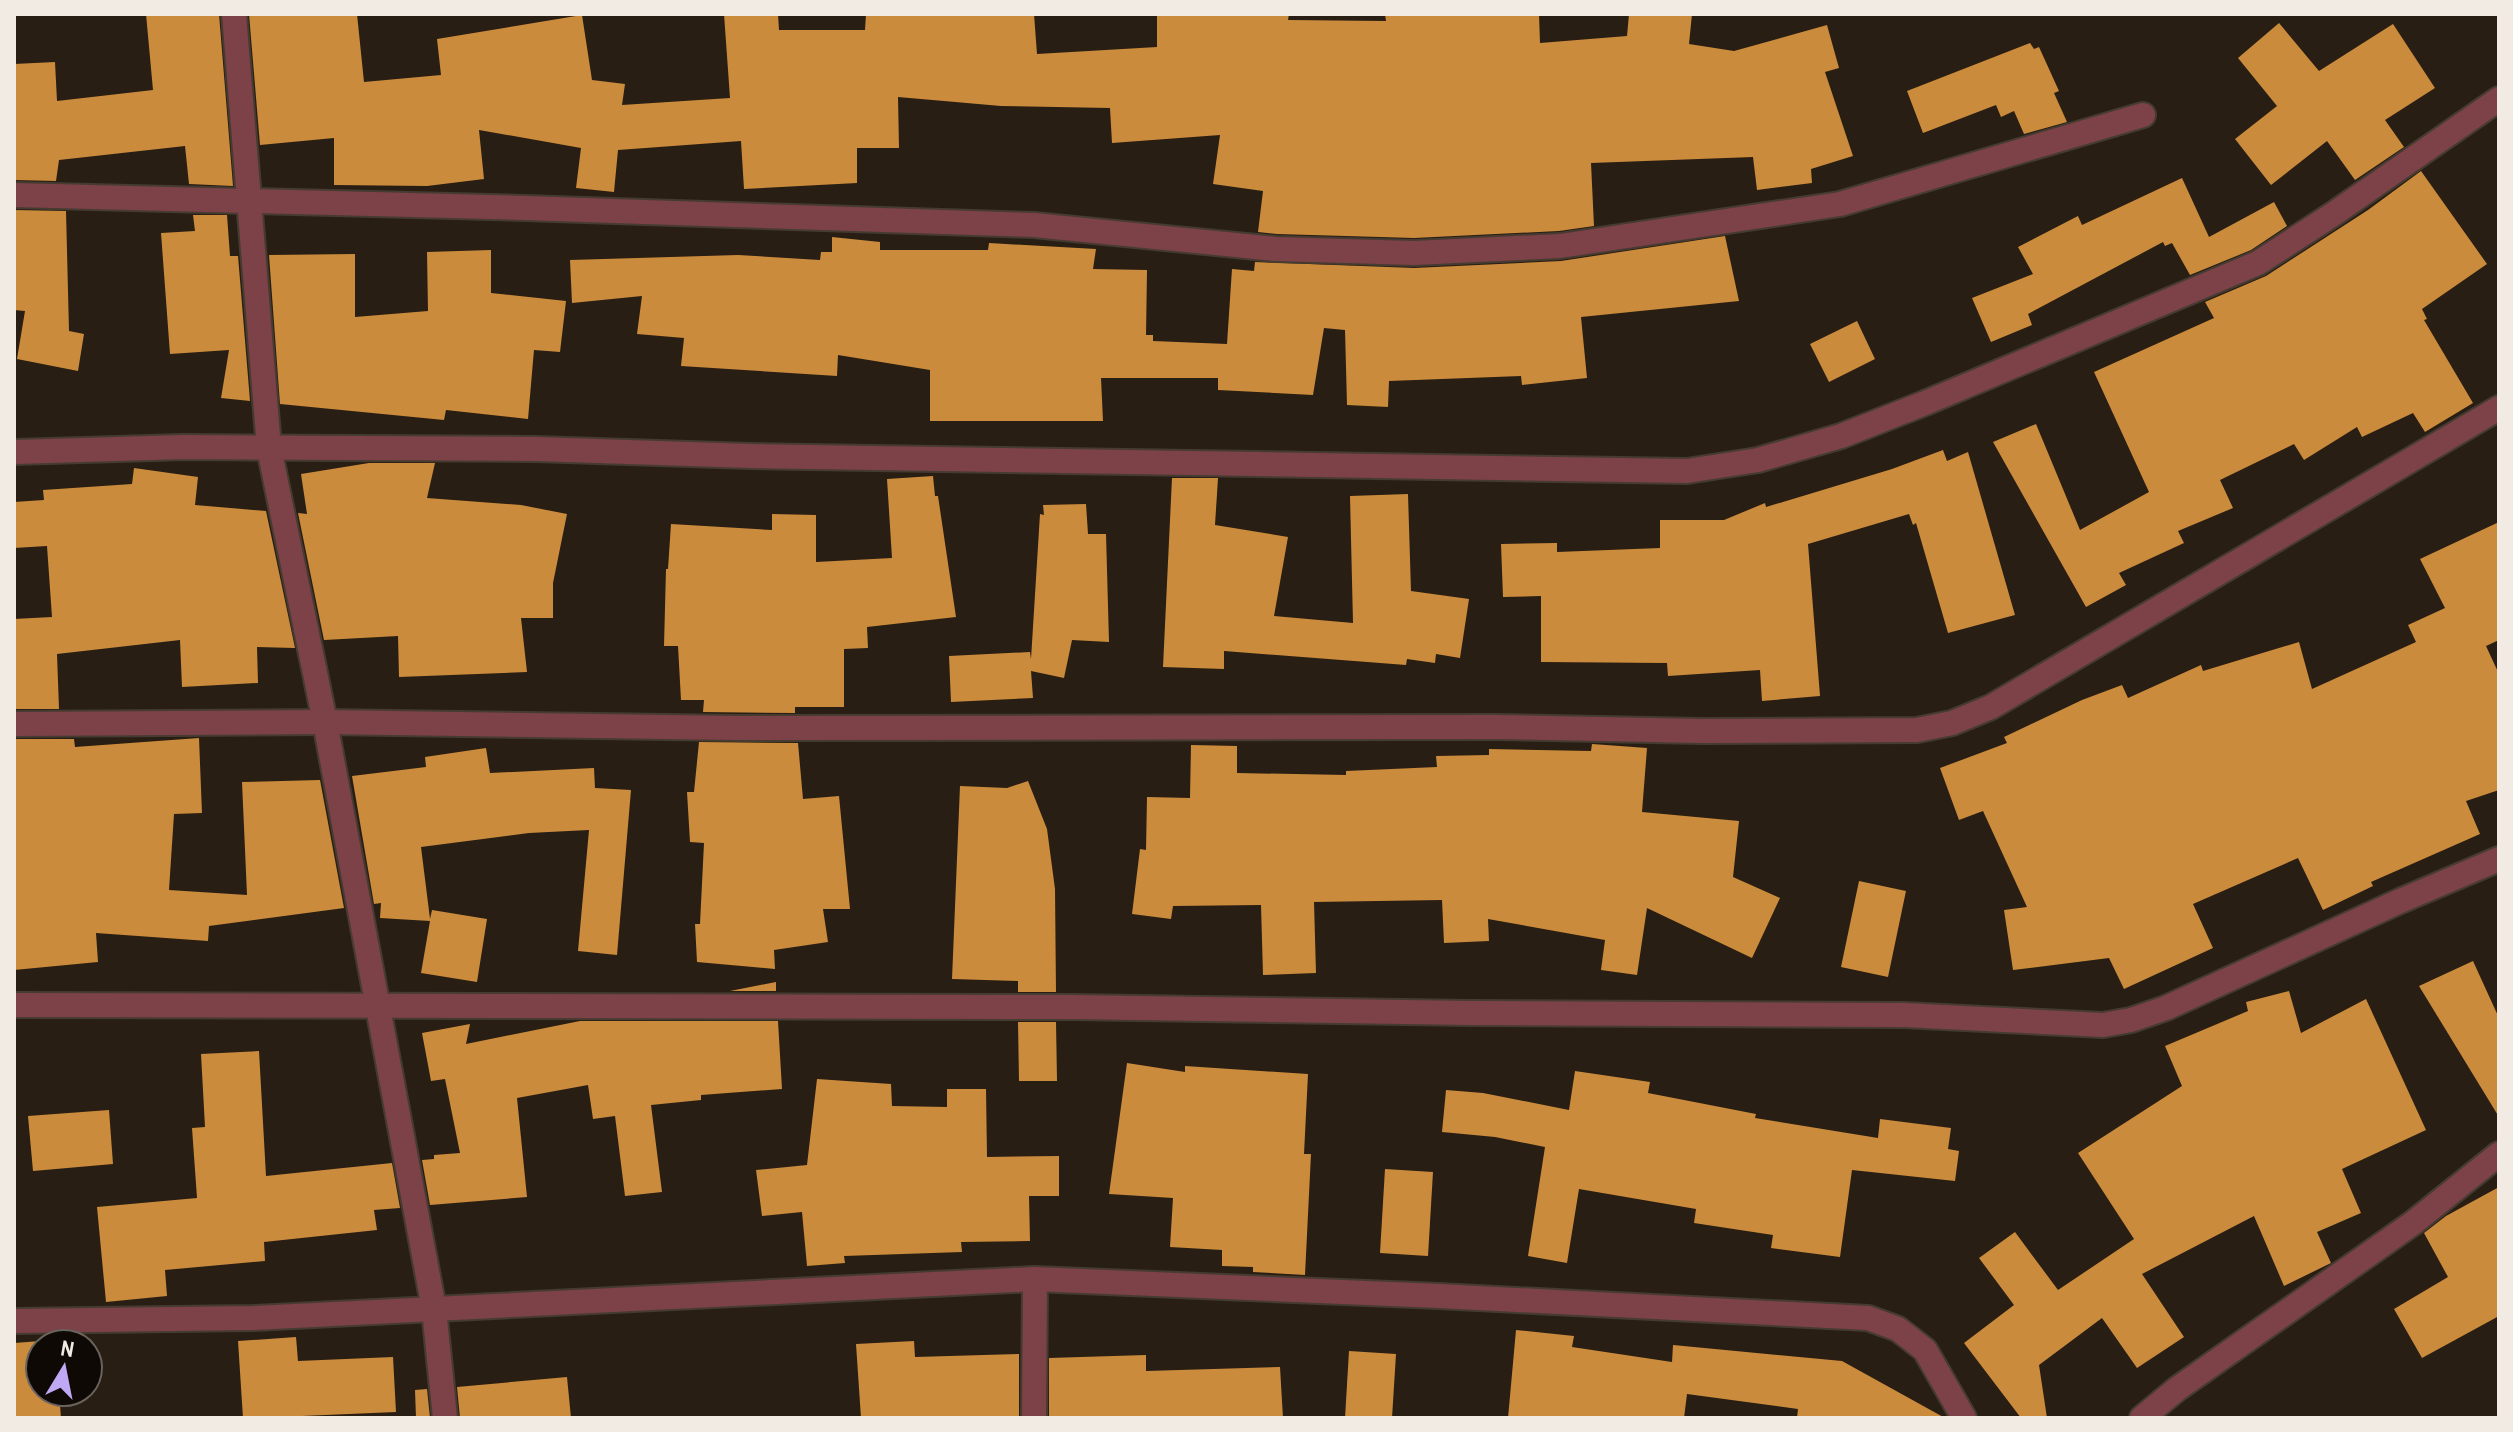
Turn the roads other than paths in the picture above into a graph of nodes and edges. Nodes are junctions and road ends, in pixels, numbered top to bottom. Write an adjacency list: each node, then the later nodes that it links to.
1 (234, 14): 5 (street)
2 (2499, 99): 7 (street)
3 (2143, 115): 5 (street)
4 (14, 195): 5 (street)
5 (250, 200): 7 (street)
6 (2499, 408): 9 (street)
7 (269, 448): 8 (street); 9 (street)
8 (14, 452)
9 (325, 722): 10 (street); 12 (street)
10 (14, 724)
11 (2499, 859): 12 (street)
12 (375, 1004): 13 (street); 16 (street)
13 (14, 1005)
14 (2499, 1154): 21 (street)
15 (1035, 1279): 16 (street); 19 (street); 20 (street)
16 (434, 1309): 17 (street); 18 (street)
17 (14, 1321)
18 (445, 1418)
19 (1034, 1418)
20 (1964, 1418)
21 (2142, 1418)

